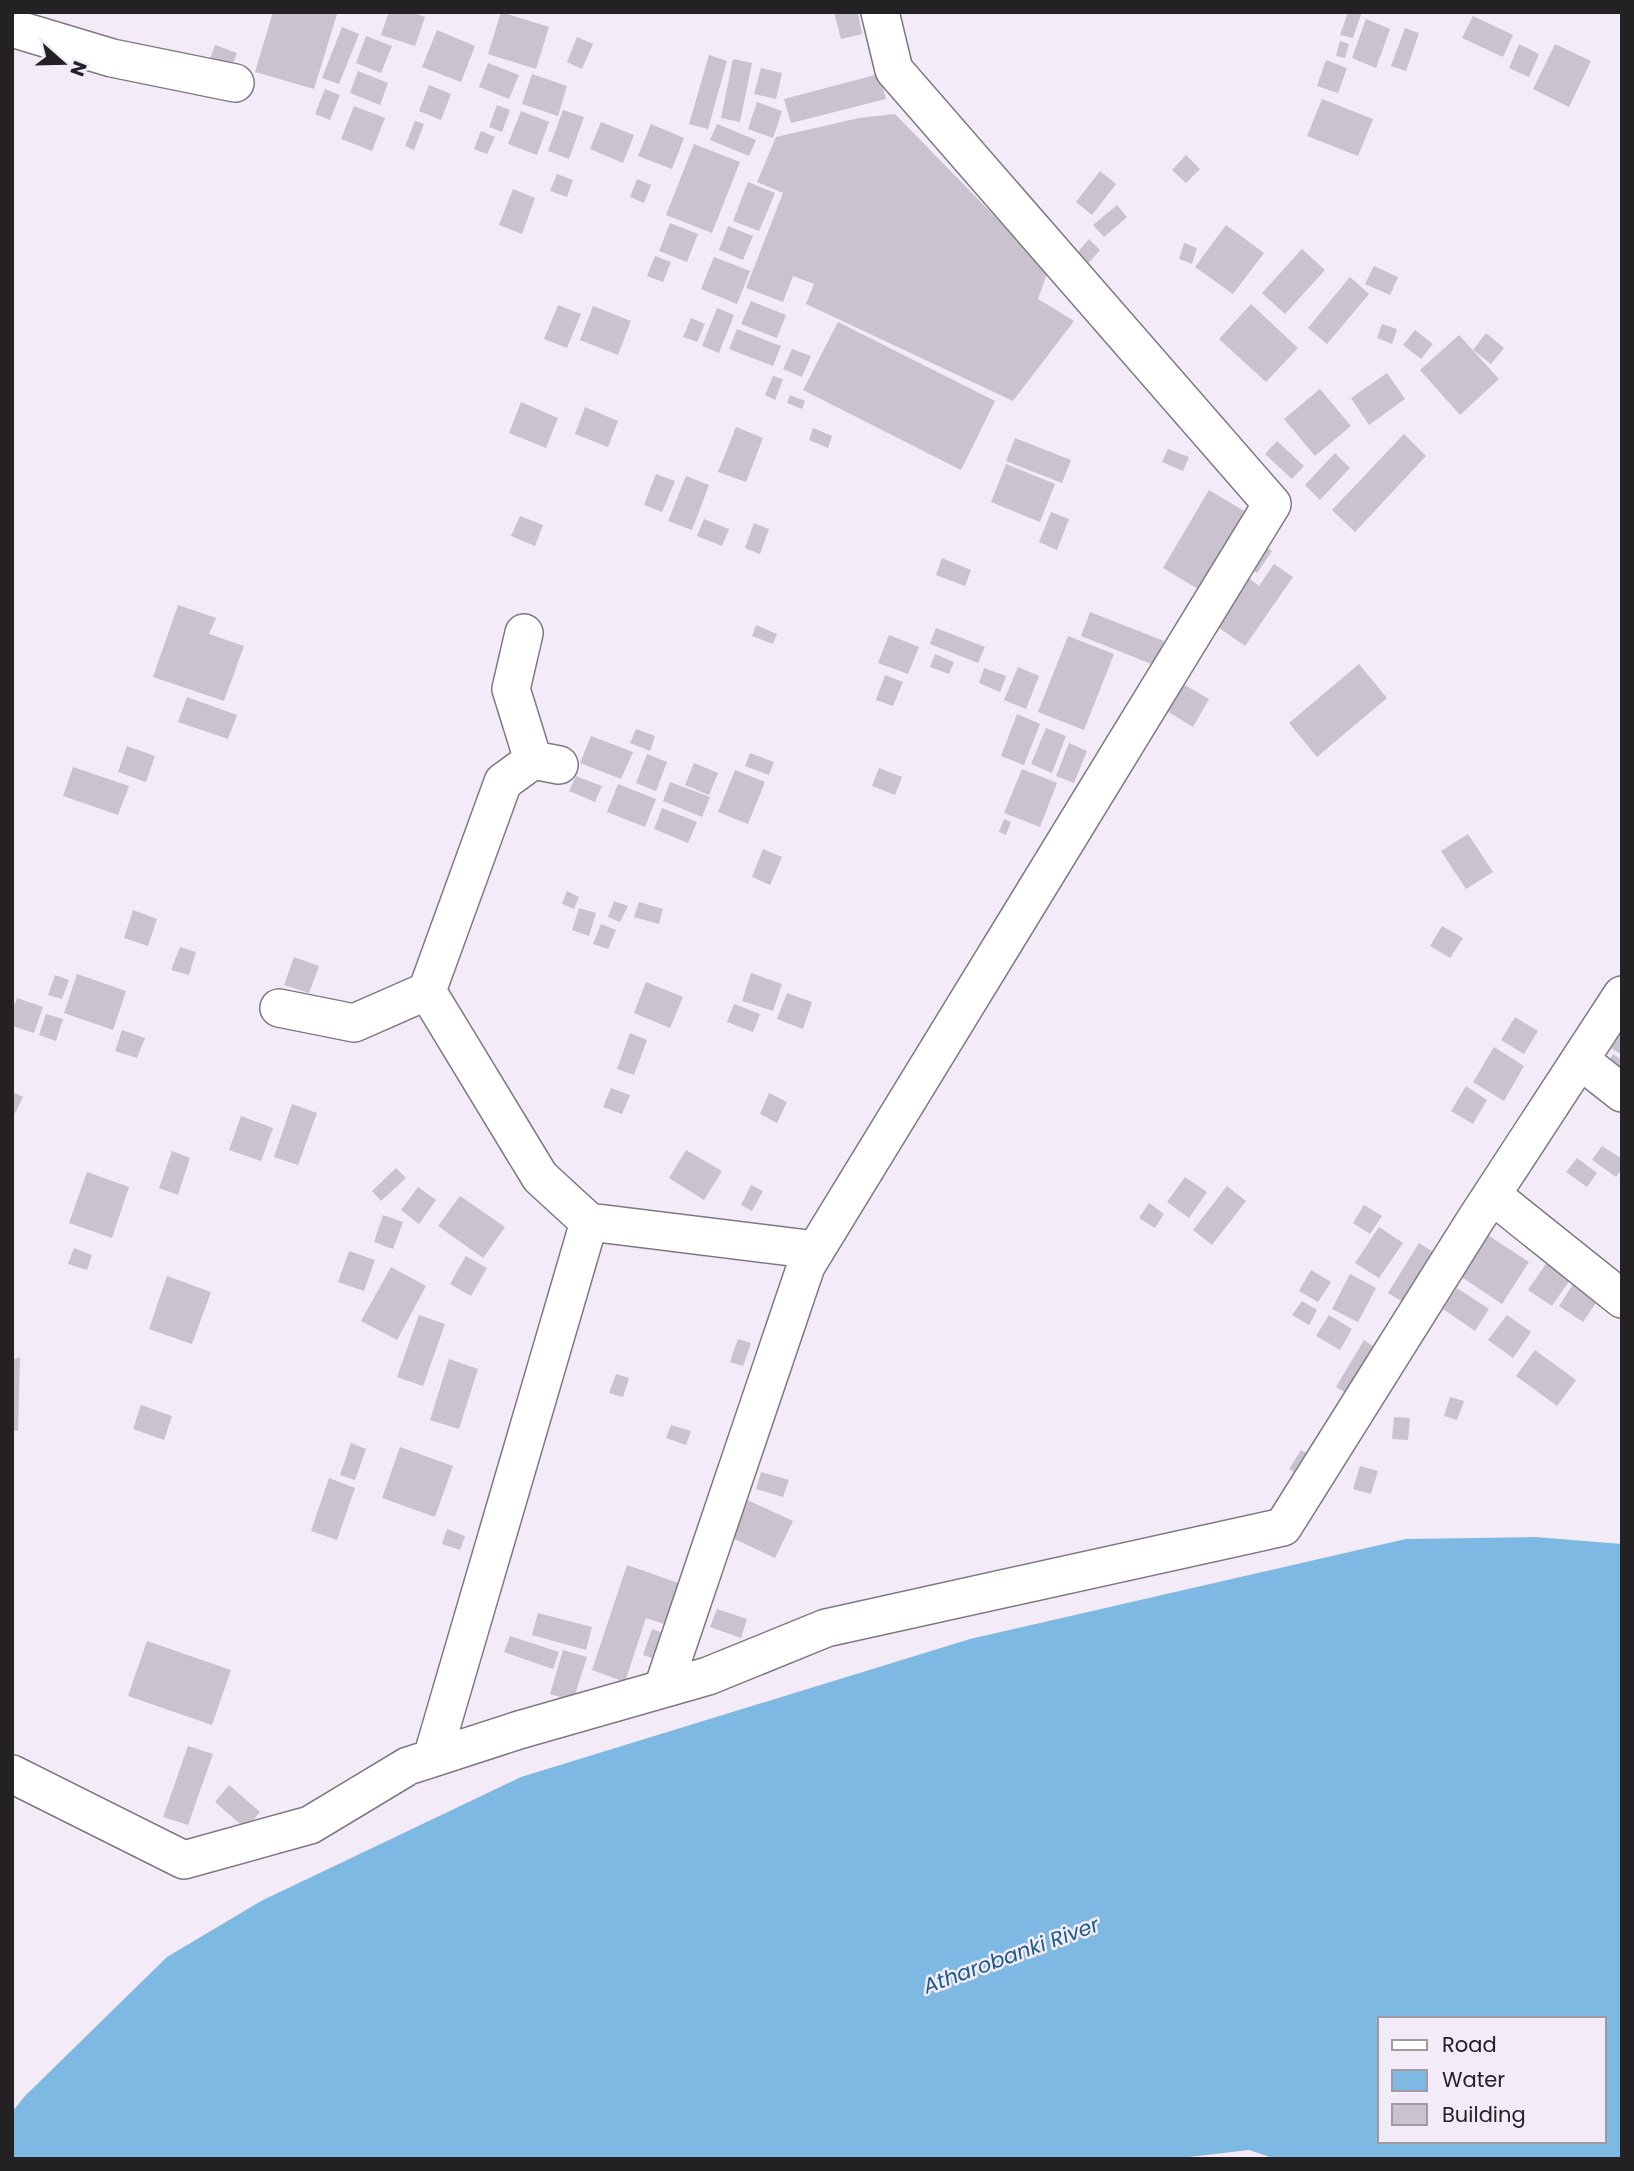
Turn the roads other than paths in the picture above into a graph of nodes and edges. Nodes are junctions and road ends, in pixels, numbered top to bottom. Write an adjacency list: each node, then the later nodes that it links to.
1 (880, 12): 12 (street)
2 (12, 28): 3 (street)
3 (235, 83)
4 (524, 633): 5 (street)
5 (427, 991): 7 (street); 11 (street)
6 (1622, 995): 8 (street)
7 (279, 1008)
8 (1580, 1060): 9 (street); 10 (street)
9 (1622, 1093)
10 (1492, 1195): 13 (street); 14 (street)
11 (589, 1222): 12 (street); 15 (street)
12 (816, 1250): 14 (street)
13 (1622, 1299)
14 (663, 1688): 15 (street)
15 (432, 1758): 16 (street)
16 (12, 1774)

